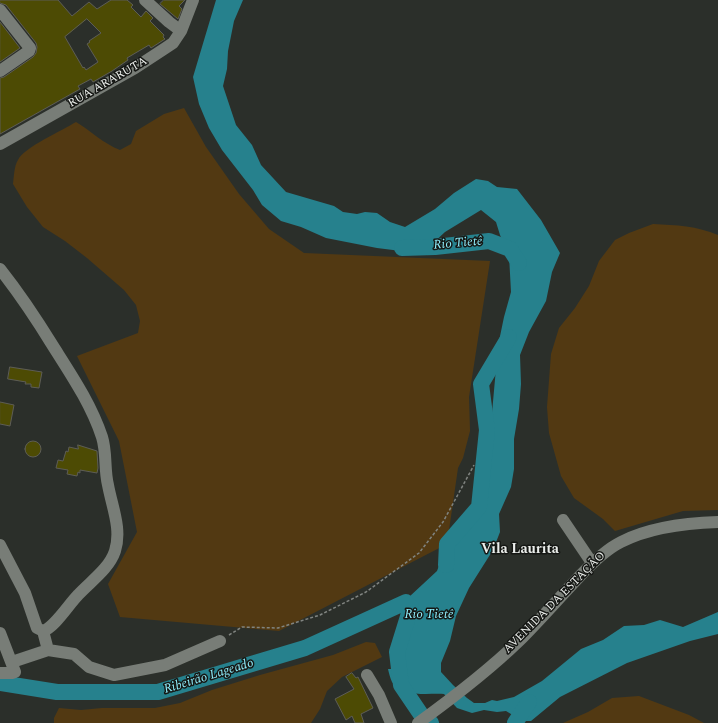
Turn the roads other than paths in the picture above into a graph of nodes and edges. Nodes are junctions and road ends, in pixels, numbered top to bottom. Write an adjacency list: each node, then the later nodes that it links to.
1 (145, 0): 4 (street)
2 (193, 0): 4 (street, RUA ARARUTA)
3 (0, 10): 5 (street)
4 (181, 31): 6 (street, RUA ARARUTA)
5 (0, 71)
6 (0, 144)
7 (0, 269): 12 (street)
8 (563, 520): 11 (street)
9 (718, 522): 11 (street, AVENIDA DA ESTAÇÃO)
10 (0, 545): 12 (street)
11 (592, 563): 20 (street, AVENIDA DA ESTAÇÃO)
12 (43, 631): 15 (street)
13 (0, 633): 16 (street)
14 (220, 641): 15 (street)
15 (48, 650): 16 (street)
16 (14, 667): 17 (street)
17 (0, 673)
18 (367, 675): 19 (street)
19 (391, 723)
20 (418, 723)

